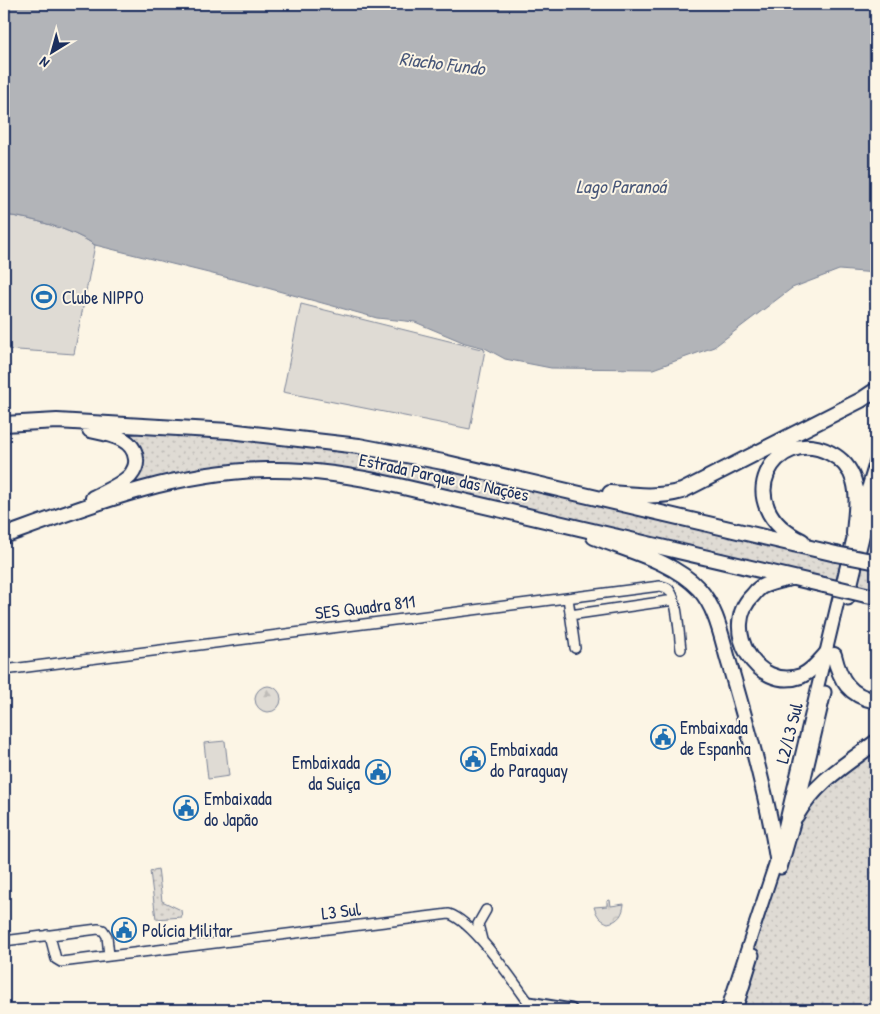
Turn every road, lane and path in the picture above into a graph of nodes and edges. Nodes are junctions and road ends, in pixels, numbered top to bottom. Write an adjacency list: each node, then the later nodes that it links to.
1 (876, 390): 5 (highway)
2 (57, 421): 3 (highway, Estrada Parque das Nações); 5 (highway, Estrada Parque das Nações); 7 (highway)
3 (4, 424)
4 (876, 462): 9 (main road, L2/L3 Sul)
5 (556, 487): 11 (highway, Estrada Parque das Nações)
6 (875, 493): 20 (main road, L2/L3 Sul)
7 (66, 514): 8 (highway, Estrada Parque das Nações); 10 (highway, Estrada Parque das Nações)
8 (569, 524): 13 (highway, Estrada Parque das Nações); 25 (highway)
9 (854, 534): 11 (highway); 20 (main road, L2/L3 Sul)
10 (4, 536)
11 (833, 553): 12 (highway, Estrada Parque das Nações, bridge)
12 (874, 561)
13 (794, 578): 14 (highway, Estrada Parque das Nações, bridge); 20 (highway)
14 (874, 597)
15 (568, 598): 16 (street, SES Quadra 811); 17 (street); 21 (street, SES Quadra 811)
16 (674, 600): 17 (street); 19 (street)
17 (570, 615): 18 (street)
18 (574, 648)
19 (681, 649)
20 (830, 654): 22 (highway); 24 (main road, L2/L3 Sul); 25 (main road, L2/L3 Sul)
21 (4, 670)
22 (876, 701)
23 (876, 742): 24 (highway)
24 (796, 816): 32 (main road, L2/L3 Sul)
25 (776, 858): 32 (main road, L2/L3 Sul)
26 (486, 910): 29 (street)
27 (51, 937): 28 (street); 30 (street, L3 Sul); 30 (street)
28 (4, 941)
29 (483, 942): 30 (street, L3 Sul); 31 (street, L3 Sul)
30 (109, 956)
31 (532, 1007): 33 (main road)
32 (729, 1009)
33 (571, 1010)

